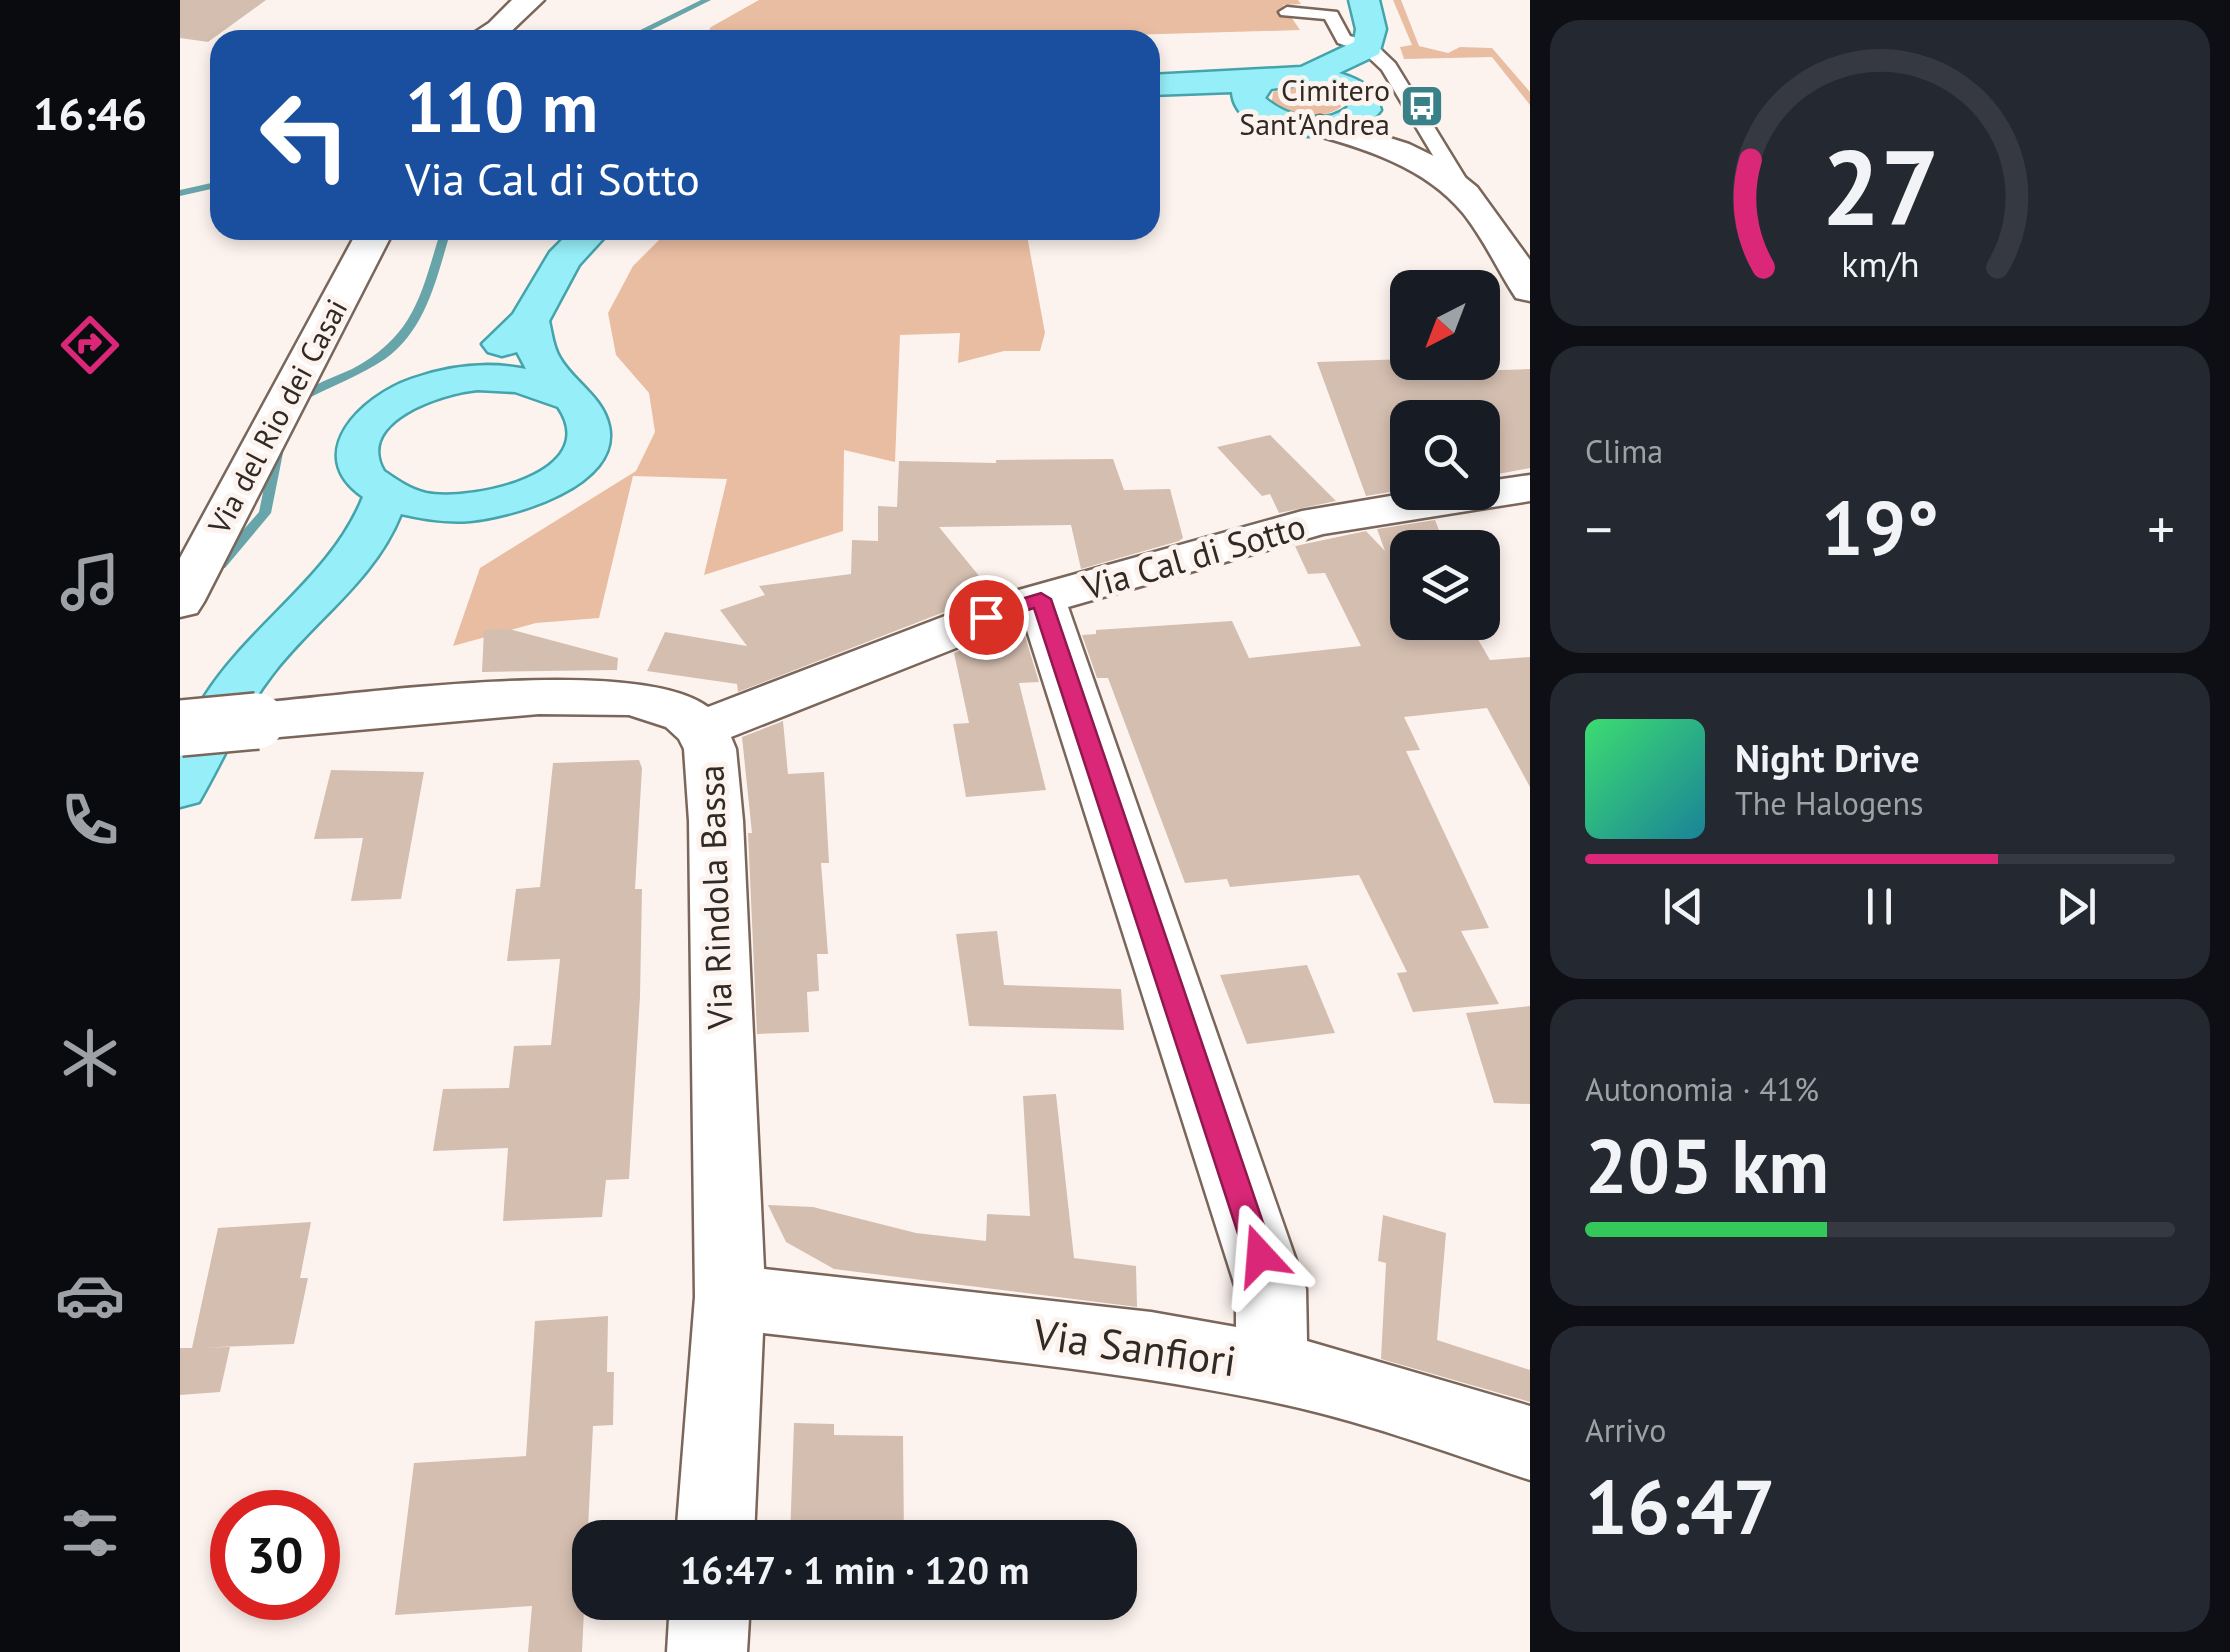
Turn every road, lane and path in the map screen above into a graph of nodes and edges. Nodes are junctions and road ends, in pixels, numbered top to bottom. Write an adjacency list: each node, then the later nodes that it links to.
1 (529, 0): 4 (street)
2 (1364, 0): 5 (main road)
3 (1288, 12): 5 (lane)
4 (498, 30)
5 (1366, 50): 6 (main road); 8 (main road); 12 (lane)
6 (1307, 76): 8 (main road); 9 (main road)
7 (1160, 88): 9 (main road)
8 (1361, 100): 10 (main road); 11 (street)
9 (1265, 110): 10 (main road)
10 (1320, 126): 11 (street)
11 (1420, 163): 12 (street)
12 (1466, 195): 15 (street)
13 (371, 240): 24 (street, Via del Rio dei Casai)
14 (582, 240): 16 (main road)
15 (1525, 276)
16 (530, 321): 17 (main road); 18 (main road)
17 (461, 378): 18 (main road); 20 (main road)
18 (569, 397): 21 (main road)
19 (1530, 488): 23 (street, Via Cal di Sotto)
20 (386, 494): 21 (main road); 22 (main road)
21 (450, 508): 22 (main road)
22 (355, 560): 27 (main road)
23 (1041, 599): 26 (street, Via Cal di Sotto); 29 (street)
24 (180, 602)
25 (180, 728): 26 (street, Via Rindola Bassa, bridge)
26 (701, 729): 28 (street, Via Rindola Bassa)
27 (180, 788)
28 (730, 1296): 29 (street, Via Sanfiori); 31 (street, Via Rindola Bassa)
29 (1272, 1366): 30 (street, Via Sanfiori)
30 (1530, 1443)
31 (715, 1520)
32 (709, 1620): 33 (street)
33 (707, 1652)

